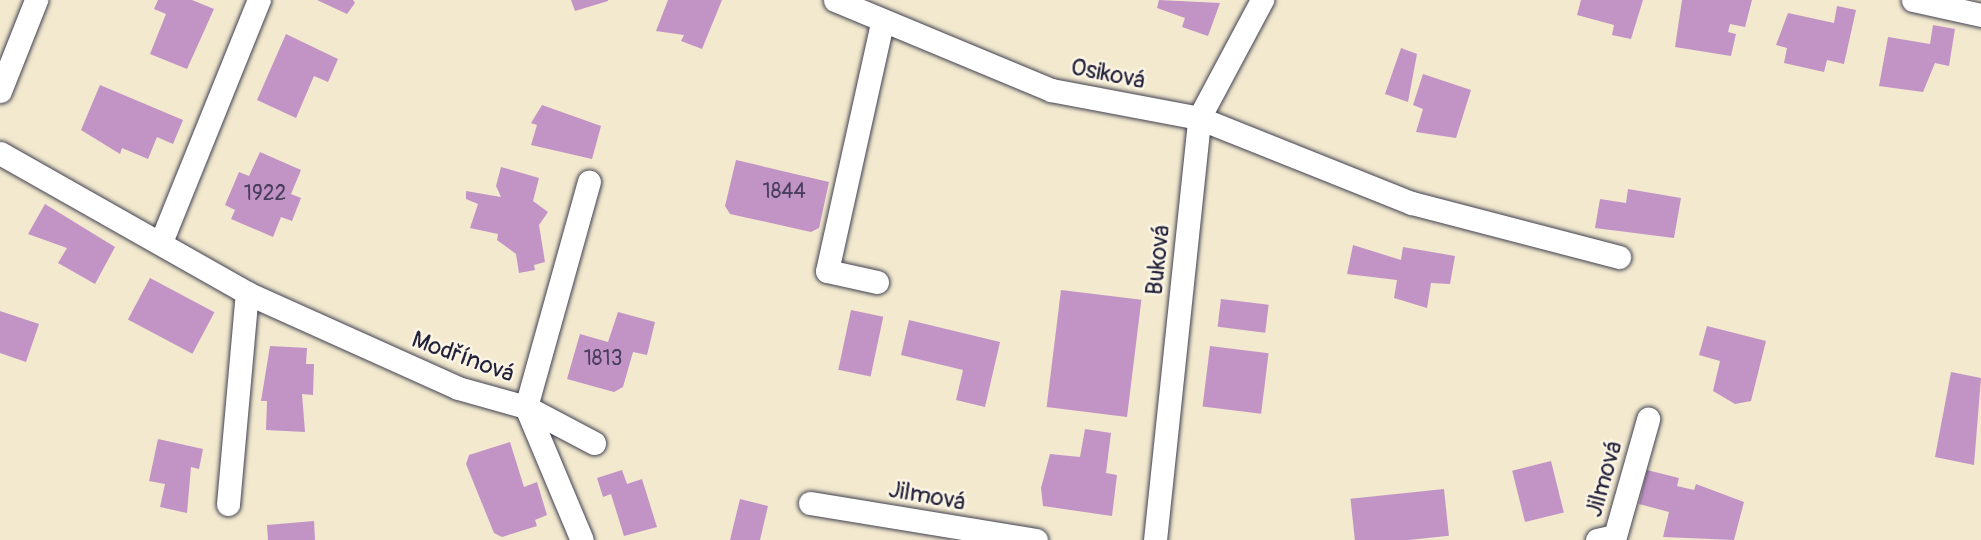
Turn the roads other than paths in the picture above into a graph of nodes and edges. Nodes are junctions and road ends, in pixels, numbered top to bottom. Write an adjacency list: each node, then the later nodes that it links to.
1 (36, 0): 8 (street)
2 (260, 0): 12 (street)
3 (835, 0): 7 (street, Osiková)
4 (1262, 0): 9 (street, Buková)
5 (1913, 0): 6 (street)
6 (1981, 15)
7 (882, 23): 9 (street, Osiková); 14 (street)
8 (0, 91)
9 (1199, 118): 13 (street, Osiková); 23 (street, Buková)
10 (0, 153): 12 (street, Modřínová)
11 (589, 182): 16 (street, Modřínová)
12 (161, 242): 15 (street, Modřínová)
13 (1619, 257)
14 (877, 282)
15 (247, 293): 16 (street, Modřínová); 20 (street)
16 (526, 407): 18 (street); 21 (street)
17 (1648, 419): 24 (street, Jilmová)
18 (594, 443)
19 (810, 503): 22 (street, Jilmová)
20 (228, 504)
21 (582, 540)
22 (1035, 540)
23 (1155, 540)
24 (1597, 540)

